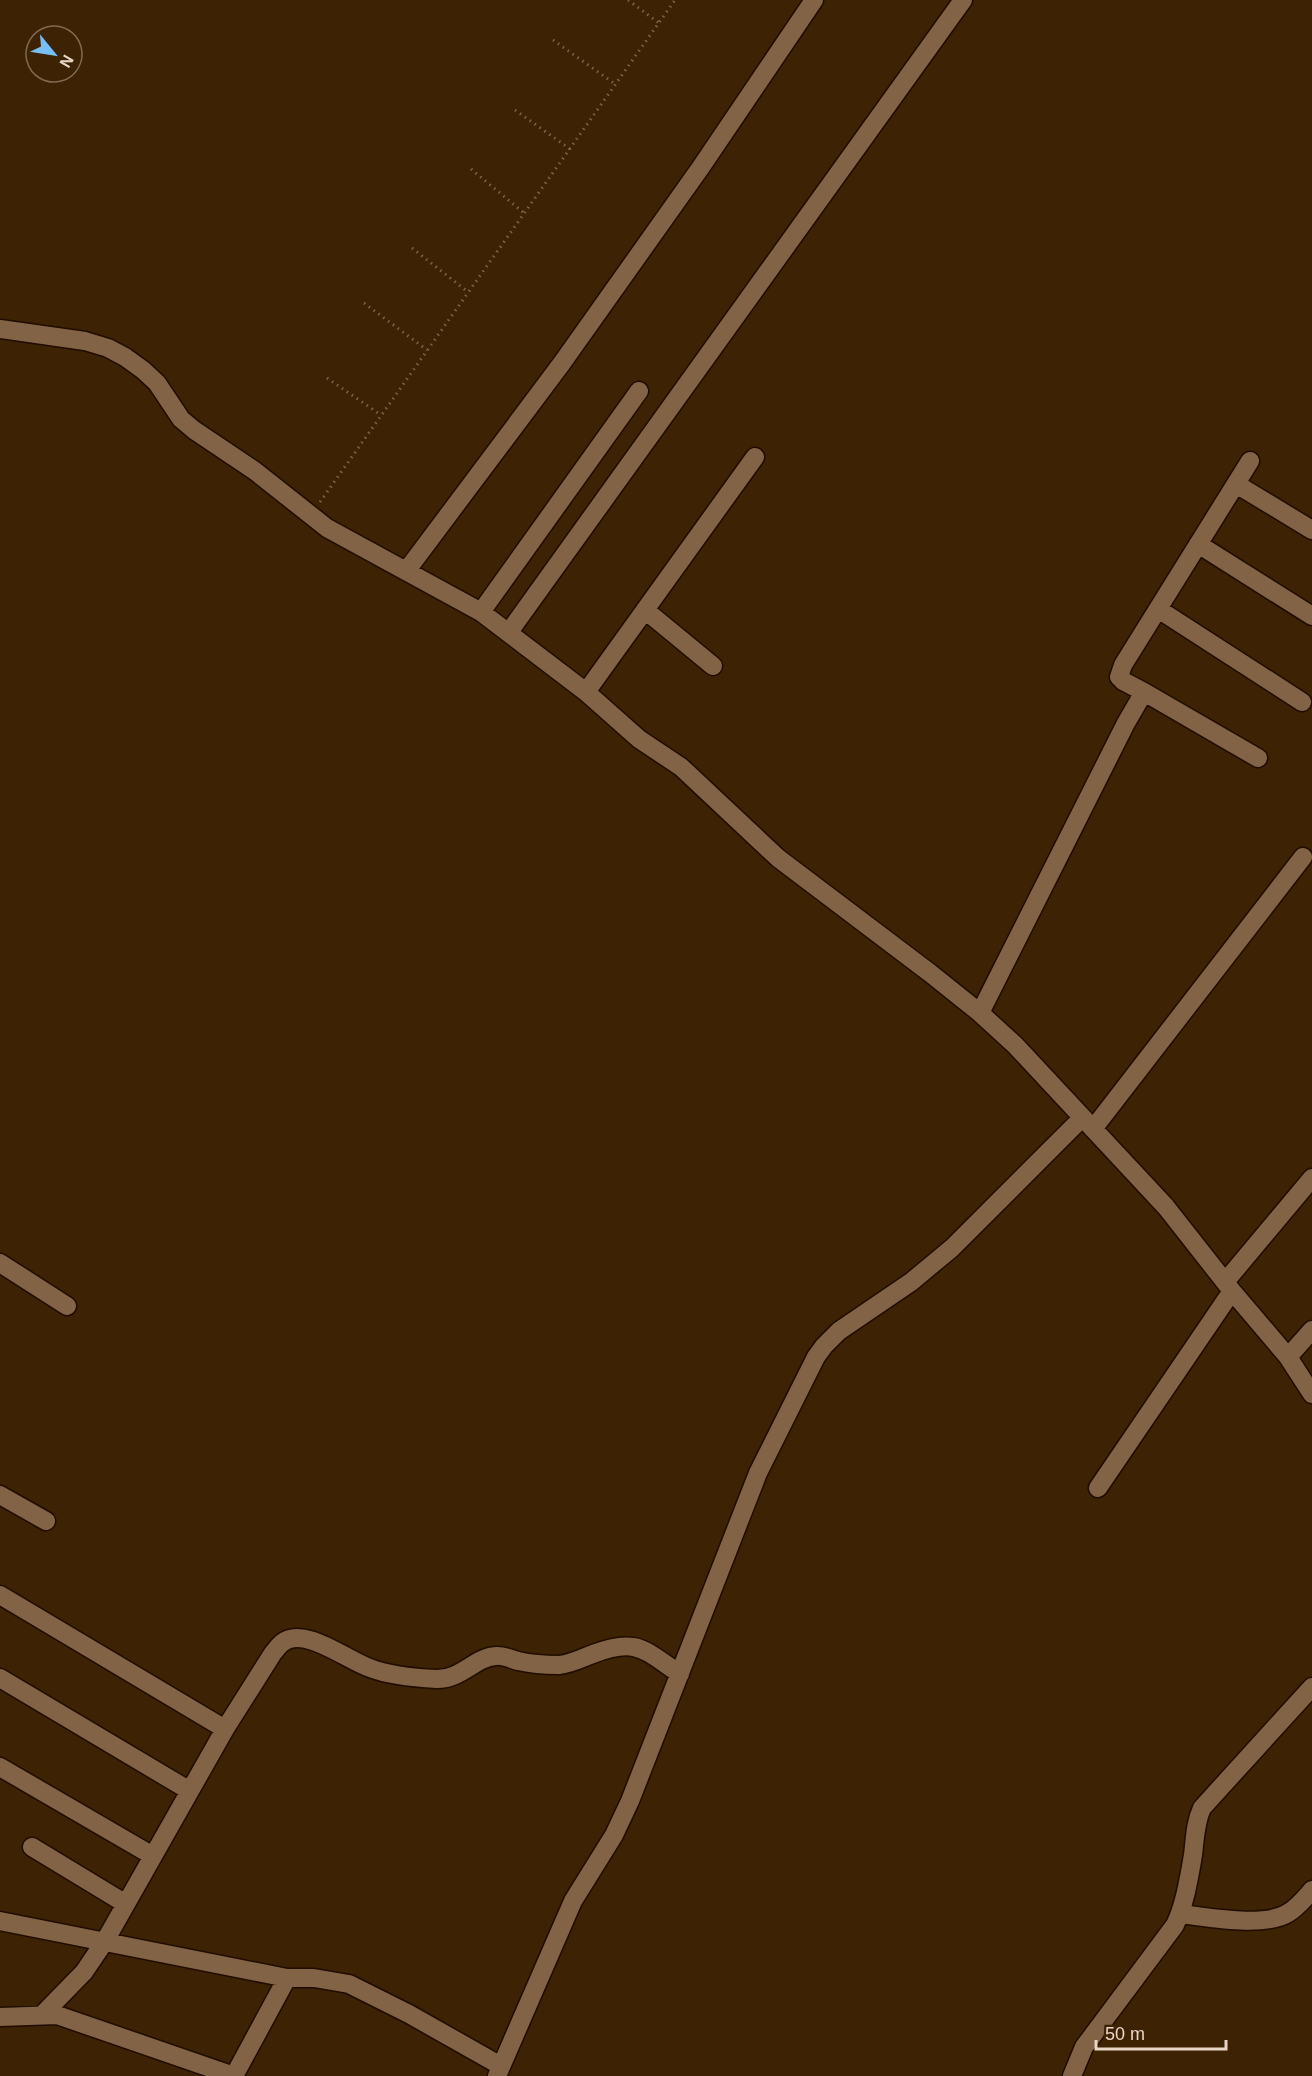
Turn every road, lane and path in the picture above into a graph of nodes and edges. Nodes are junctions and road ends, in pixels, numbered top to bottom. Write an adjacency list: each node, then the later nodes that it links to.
1 (628, 0): 5 (path)
2 (675, 0): 5 (path)
3 (814, 0): 26 (street)
4 (963, 0): 31 (street)
5 (659, 23): 7 (path)
6 (553, 40): 7 (path)
7 (615, 84): 9 (path)
8 (515, 110): 9 (path)
9 (570, 149): 11 (path)
10 (471, 170): 11 (path)
11 (524, 213): 13 (path)
12 (412, 248): 13 (path)
13 (468, 292): 16 (path)
14 (364, 303): 16 (path)
15 (0, 329): 23 (street)
16 (427, 350): 19 (path)
17 (327, 378): 19 (path)
18 (639, 391): 29 (street)
19 (381, 415): 23 (path)
20 (755, 457): 28 (street)
21 (1250, 460): 22 (street)
22 (1236, 483): 24 (street); 25 (street)
23 (310, 515): 26 (street)
24 (1312, 530)
25 (1198, 544): 27 (street); 30 (street)
26 (407, 570): 29 (street)
27 (1158, 609): 34 (street); 35 (street)
28 (645, 610): 32 (street); 33 (street)
29 (481, 612): 31 (street)
30 (1312, 616)
31 (510, 632): 33 (street)
32 (713, 666)
33 (586, 692): 38 (street)
34 (1144, 692): 36 (street); 38 (street)
35 (1302, 702)
36 (1258, 758)
37 (1303, 857): 39 (street)
38 (980, 1013): 39 (street)
39 (1087, 1124): 42 (street); 51 (street)
40 (1312, 1178): 42 (street)
41 (0, 1263): 43 (street)
42 (1228, 1287): 45 (street); 47 (street)
43 (67, 1306)
44 (1312, 1330): 45 (street)
45 (1288, 1357): 46 (street)
46 (1312, 1394)
47 (1098, 1488)
48 (0, 1495): 49 (street)
49 (46, 1521)
50 (0, 1595): 54 (street)
51 (680, 1674): 54 (street); 67 (street)
52 (0, 1678): 56 (street)
53 (1312, 1687): 61 (street)
54 (225, 1729): 56 (street)
55 (0, 1767): 58 (street)
56 (190, 1791): 58 (street)
57 (32, 1847): 60 (street)
58 (153, 1856): 60 (street)
59 (1312, 1890): 61 (street)
60 (126, 1904): 63 (street)
61 (1180, 1914): 69 (street)
62 (0, 1921): 63 (street)
63 (105, 1941): 64 (street); 65 (street)
64 (287, 1978): 67 (street); 68 (street)
65 (43, 2014): 66 (street); 68 (street)
66 (0, 2017)
67 (499, 2071)
68 (234, 2076)
69 (1072, 2076)

